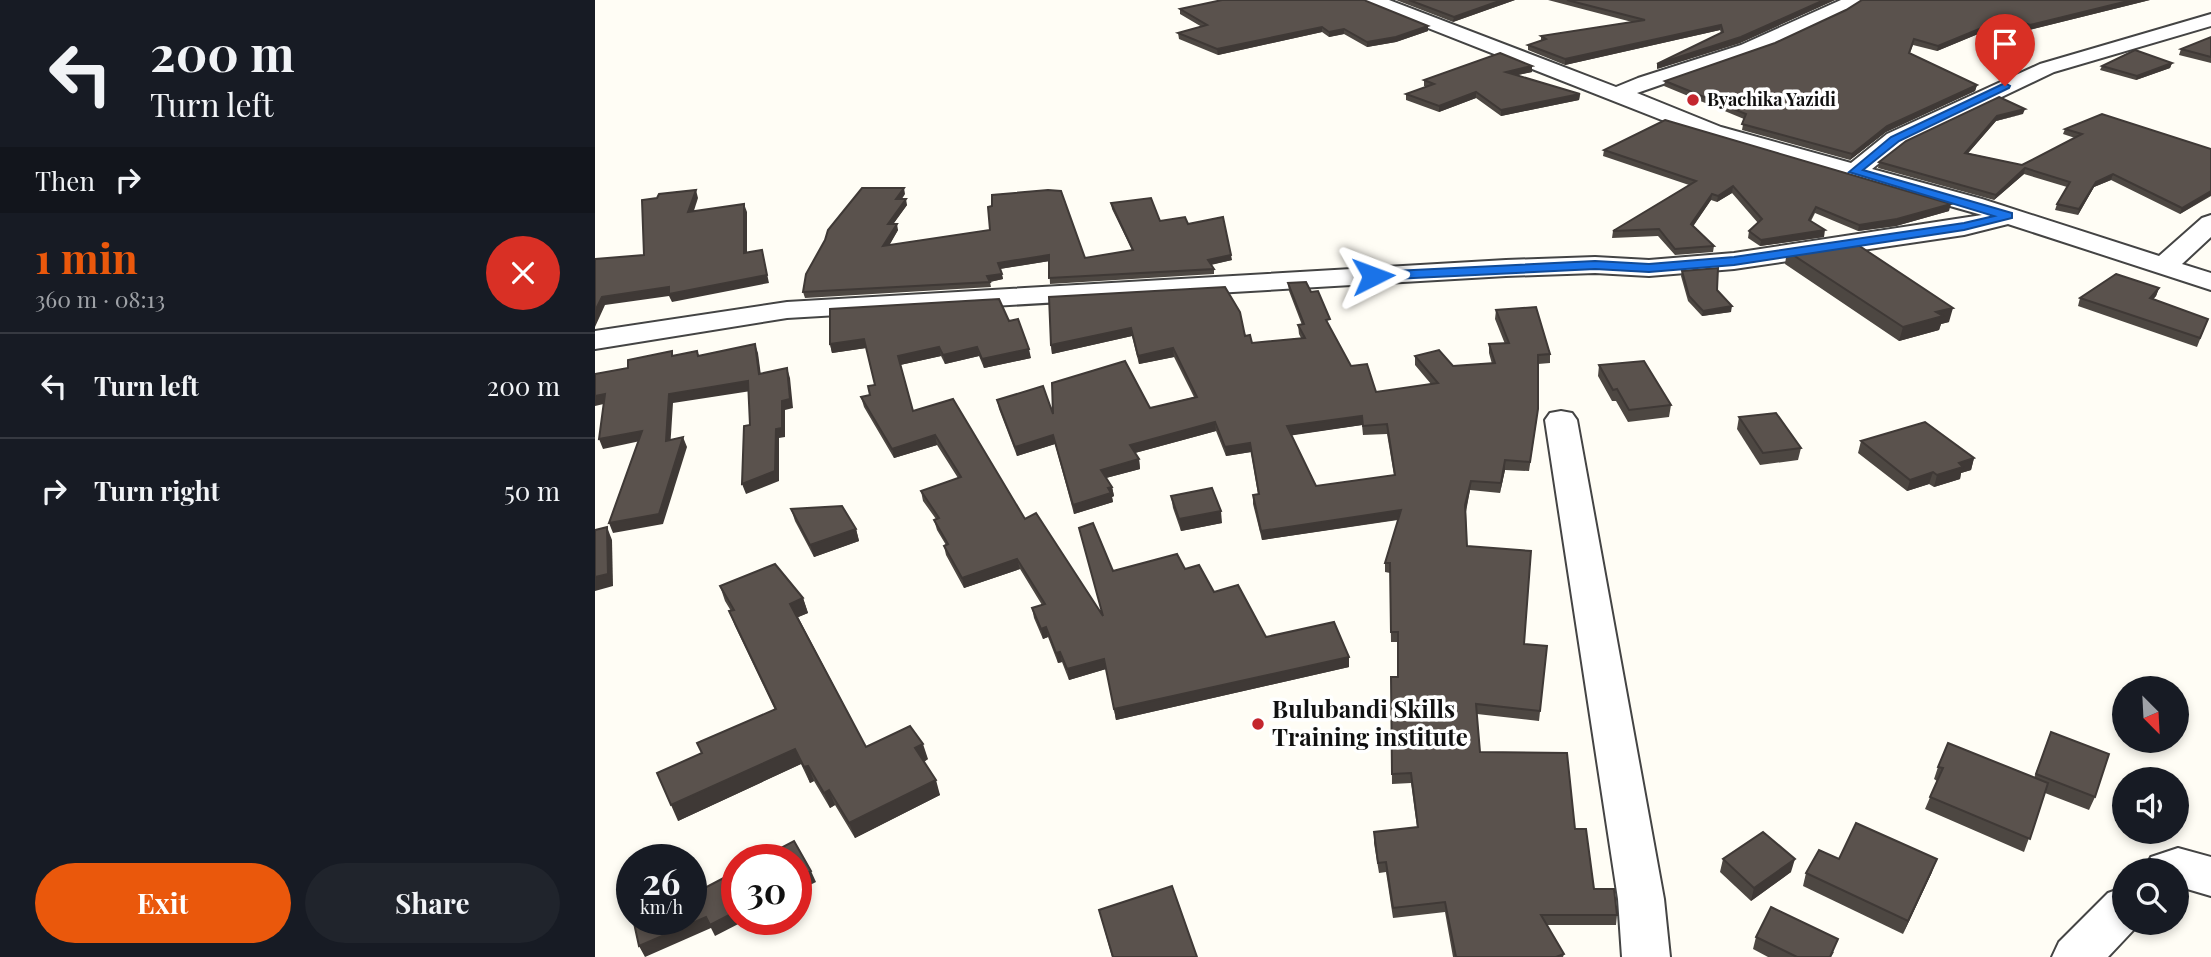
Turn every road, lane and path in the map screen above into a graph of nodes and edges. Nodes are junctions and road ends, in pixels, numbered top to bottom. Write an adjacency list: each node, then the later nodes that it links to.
1 (1374, 0): 4 (street)
2 (1856, 0): 4 (street)
3 (2211, 20): 5 (street)
4 (1633, 101): 5 (street)
5 (1854, 172): 6 (street)
6 (2008, 216): 8 (street); 10 (street)
7 (2211, 223): 8 (street)
8 (2163, 267): 9 (street)
9 (2211, 282)
10 (595, 340)
11 (1561, 420): 15 (street)
12 (2189, 869): 13 (street)
13 (2211, 877)
14 (2112, 920): 16 (street)
15 (1646, 957)
16 (2076, 957)

